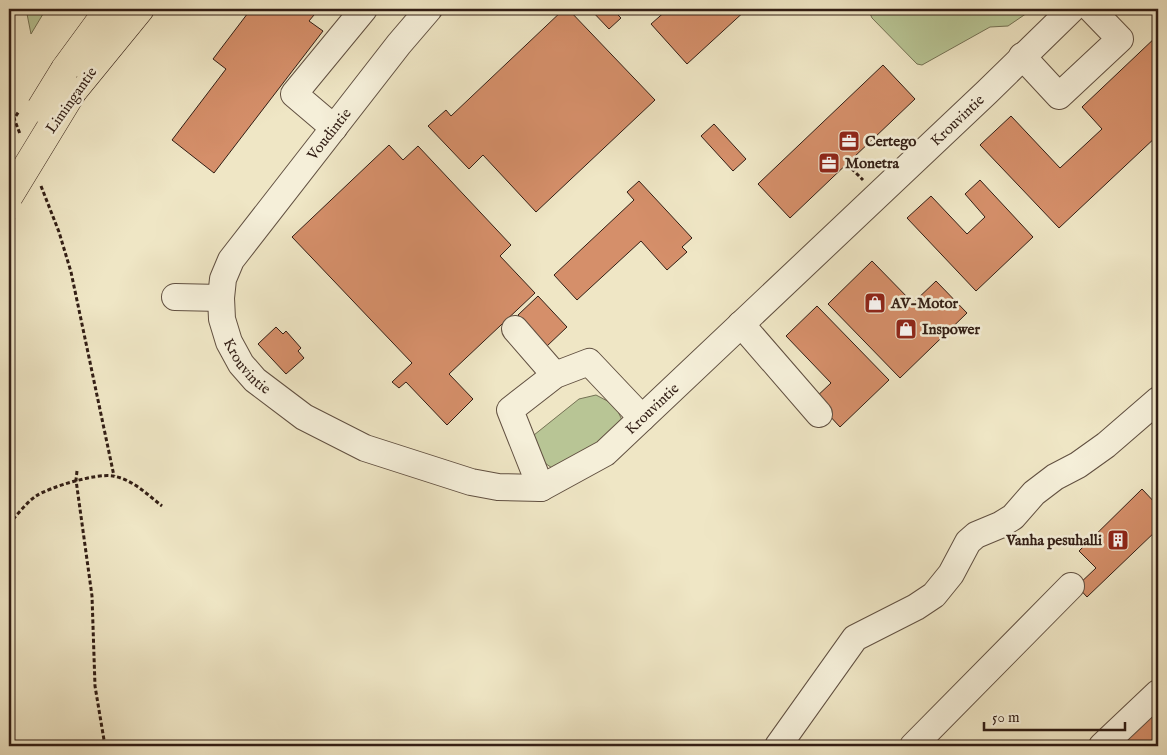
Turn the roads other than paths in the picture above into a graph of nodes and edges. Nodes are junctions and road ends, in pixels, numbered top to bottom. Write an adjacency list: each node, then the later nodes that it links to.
1 (109, 9): 8 (main road, Limingantie)
2 (140, 9): 8 (main road, Limingantie)
3 (364, 9): 9 (street)
4 (429, 9): 9 (street, Voudintie)
5 (1072, 9): 7 (street, Krouvintie)
6 (1091, 9): 7 (street)
7 (1022, 56): 15 (street, Krouvintie)
8 (69, 80): 10 (main road, Limingantie, bridge); 11 (main road, Limingantie, bridge)
9 (334, 128): 12 (street, Voudintie)
10 (16, 151)
11 (9, 196)
12 (231, 260): 14 (street, Krouvintie)
13 (175, 297): 14 (street)
14 (221, 298): 21 (street, Krouvintie)
15 (740, 324): 19 (street); 20 (street, Krouvintie)
16 (515, 329): 17 (street)
17 (555, 375): 20 (street); 21 (street)
18 (1158, 400): 24 (street)
19 (819, 414)
20 (642, 418): 21 (street, Krouvintie)
21 (541, 488)
22 (1071, 586): 25 (street)
23 (1158, 693): 26 (street)
24 (778, 746)
25 (913, 746)
26 (1102, 746)

